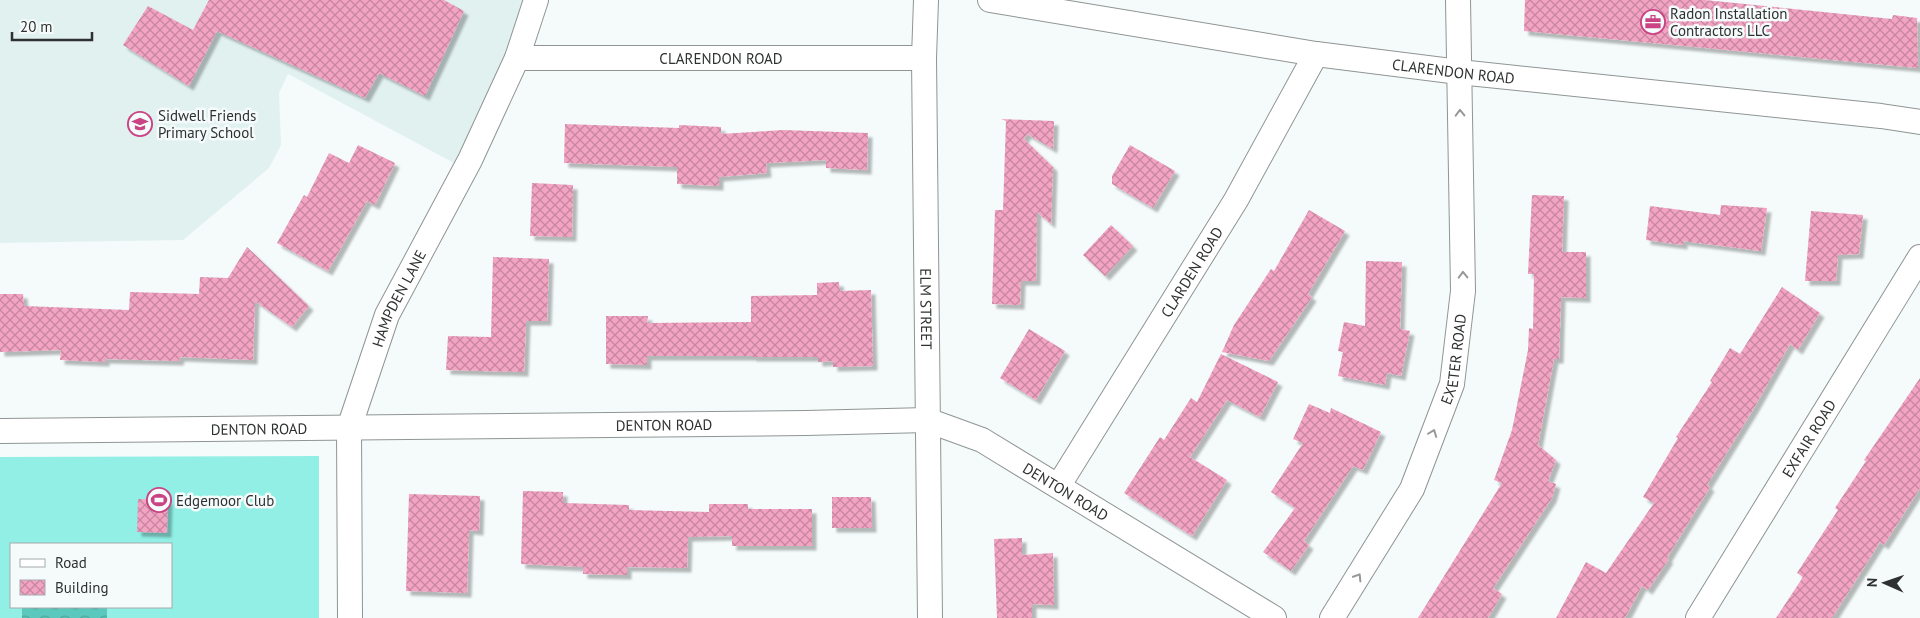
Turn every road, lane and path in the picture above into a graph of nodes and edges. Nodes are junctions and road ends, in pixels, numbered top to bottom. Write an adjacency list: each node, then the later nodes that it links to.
1 (536, 0): 6 (street, HAMPDEN LANE)
2 (926, 0): 7 (street, ELM STREET)
3 (990, 0): 5 (street, CLARENDON ROAD)
4 (1458, 0): 8 (street, EXETER ROAD)
5 (1316, 54): 8 (street, CLARENDON ROAD); 14 (street, CLARDEN ROAD)
6 (517, 58): 7 (street, CLARENDON ROAD); 12 (street, HAMPDEN LANE)
7 (924, 58): 11 (street, ELM STREET)
8 (1459, 72): 9 (street, CLARENDON ROAD); 18 (street, EXETER ROAD, one-way to 8)
9 (1920, 122)
10 (1920, 257): 19 (street, EXFAIR ROAD)
11 (927, 420): 12 (street, DENTON ROAD); 14 (street, DENTON ROAD); 16 (street, ELM STREET)
12 (349, 428): 13 (street, DENTON ROAD); 15 (street, HAMPDEN LANE)
13 (0, 431)
14 (1058, 485): 17 (street, DENTON ROAD)
15 (350, 618)
16 (930, 618)
17 (1274, 618)
18 (1332, 618)
19 (1698, 618)

